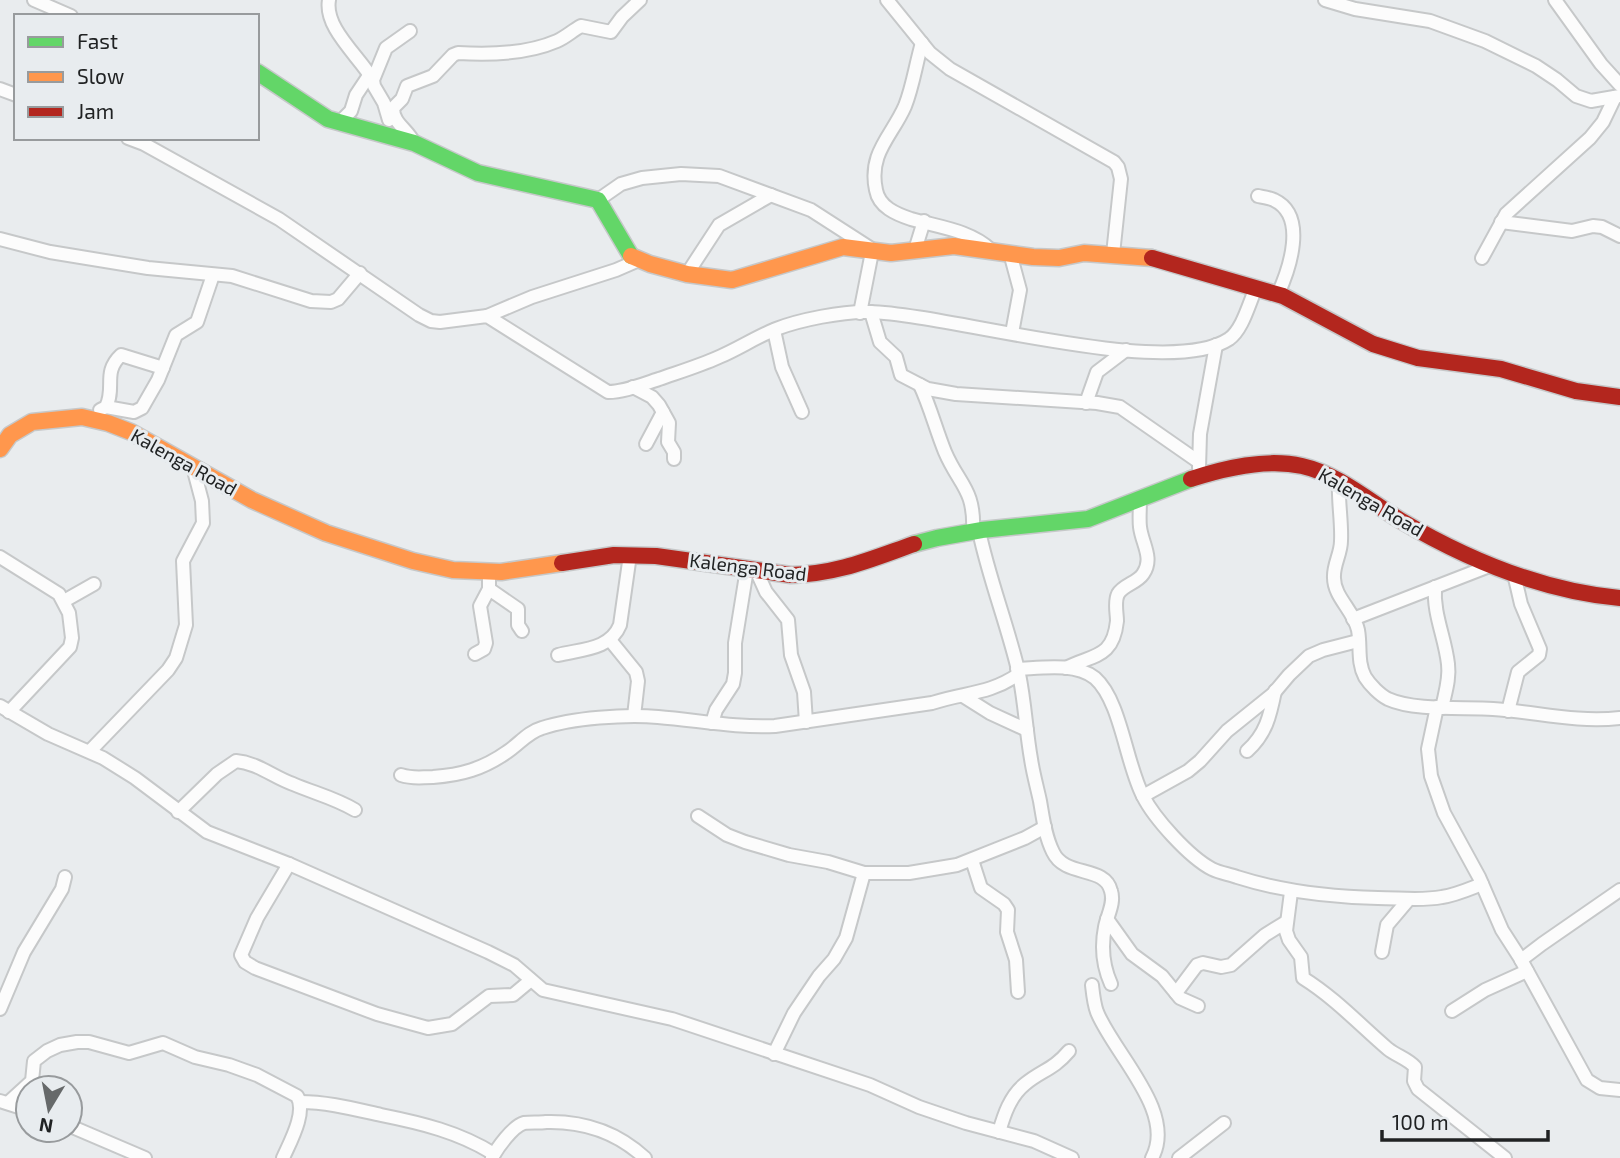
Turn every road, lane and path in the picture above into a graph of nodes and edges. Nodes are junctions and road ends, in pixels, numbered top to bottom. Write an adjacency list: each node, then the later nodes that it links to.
1 (34, 0): 7 (street)
2 (329, 0): 11 (street)
3 (640, 0): 17 (street)
4 (887, 0): 9 (street)
5 (1325, 0): 13 (street)
6 (1555, 0): 12 (street)
7 (66, 14)
8 (410, 31): 11 (street)
9 (922, 43): 21 (street); 29 (street)
10 (259, 73): 14 (main road)
11 (372, 77): 14 (street); 15 (street)
12 (1620, 85)
13 (1617, 97): 22 (street)
14 (339, 123): 15 (main road)
15 (390, 136): 17 (main road)
16 (133, 140): 32 (street)
17 (414, 143): 20 (main road)
18 (771, 195): 20 (street); 27 (street); 33 (street)
19 (1258, 195): 36 (street)
20 (598, 200): 31 (main road)
21 (923, 222): 25 (street); 26 (street)
22 (1501, 222): 23 (street); 30 (street)
23 (1620, 236)
24 (0, 239): 34 (street)
25 (915, 250): 26 (main road); 27 (main road)
26 (991, 250): 28 (main road)
27 (874, 252): 33 (main road); 37 (street)
28 (1010, 253): 29 (main road); 40 (street)
29 (1113, 254): 35 (main road)
30 (1482, 258)
31 (639, 260): 33 (main road); 38 (street)
32 (360, 274): 34 (street); 38 (street)
33 (687, 274)
34 (213, 275): 43 (street)
35 (1256, 288): 36 (main road); 41 (street)
36 (1278, 294): 46 (main road)
37 (865, 313): 39 (street); 40 (street); 44 (street)
38 (487, 316): 45 (street)
39 (774, 330): 45 (street); 50 (street)
40 (1012, 333): 42 (street)
41 (1216, 345): 42 (street); 56 (street)
42 (1126, 350): 47 (street)
43 (163, 368): 48 (street); 48 (street)
44 (920, 385): 47 (street); 59 (street)
45 (633, 387): 49 (street)
46 (1620, 397)
47 (1086, 402): 56 (street)
48 (106, 407): 51 (street)
49 (663, 412): 52 (street); 54 (street)
50 (802, 412)
51 (82, 417): 53 (main road, Kalenga Road); 55 (main road, Kalenga Road)
52 (646, 444)
53 (0, 449)
54 (674, 459)
55 (193, 467): 64 (main road, Kalenga Road); 89 (street)
56 (1199, 469): 57 (main road, Kalenga Road); 58 (main road, Kalenga Road)
57 (1339, 483): 62 (main road, Kalenga Road); 71 (street)
58 (1140, 500): 59 (main road, Kalenga Road); 77 (street)
59 (976, 531): 63 (main road, Kalenga Road); 78 (street)
60 (630, 555): 63 (main road, Kalenga Road); 64 (main road, Kalenga Road); 73 (street)
61 (0, 557): 70 (street)
62 (1492, 565): 65 (main road, Kalenga Road); 67 (street)
63 (752, 570): 86 (street); 87 (street)
64 (489, 571): 68 (street)
65 (1514, 574): 69 (main road, Kalenga Road); 83 (street)
66 (94, 584): 70 (street)
67 (1435, 587): 71 (street); 81 (street)
68 (489, 589): 72 (street); 75 (street)
69 (1620, 598)
70 (64, 601): 82 (street)
71 (1353, 619): 74 (street)
72 (522, 631)
73 (610, 640): 76 (street); 84 (street)
74 (1358, 641): 79 (street); 81 (street)
75 (475, 654)
76 (558, 655)
77 (1066, 668): 78 (street); 92 (street)
78 (1018, 672): 80 (street); 88 (street)
79 (1276, 691): 90 (street); 92 (street)
80 (963, 696): 86 (street); 88 (street)
81 (1440, 708): 83 (street); 101 (street)
82 (4, 709): 89 (street)
83 (1508, 711): 85 (street)
84 (634, 716): 87 (street); 91 (street)
85 (1620, 718)
86 (806, 722): 87 (street)
87 (712, 723)
88 (1027, 730): 96 (street)
89 (90, 751): 94 (street)
90 (1247, 751)
91 (401, 775)
92 (1143, 796): 103 (street)
93 (355, 810): 94 (street)
94 (178, 812): 98 (street)
95 (698, 816): 99 (street)
96 (1045, 827): 97 (street); 105 (street)
97 (972, 860): 99 (street); 112 (street)
98 (289, 864): 109 (street); 109 (street)
99 (864, 873): 118 (street)
100 (65, 877): 115 (street)
101 (1482, 884): 104 (street); 108 (street)
102 (1620, 890): 108 (street)
103 (1291, 892): 104 (street); 106 (street)
104 (1409, 899): 107 (street)
105 (1107, 919): 110 (street); 113 (street)
106 (1286, 922): 113 (street); 132 (street)
107 (1382, 952)
108 (1524, 966): 116 (street); 119 (street)
109 (531, 980): 118 (street)
110 (1111, 984)
111 (1092, 985): 130 (street)
112 (1018, 992)
113 (1176, 993): 114 (street)
114 (1198, 1006)
115 (0, 1009)
116 (1452, 1011)
117 (1069, 1051): 124 (street)
118 (775, 1054): 124 (street)
119 (1620, 1090)
120 (300, 1101): 121 (street); 125 (street); 127 (street)
121 (5, 1102)
122 (1224, 1123): 131 (street)
123 (84, 1132): 126 (street)
124 (999, 1132): 129 (street)
125 (493, 1156): 128 (street)
126 (145, 1158)
127 (283, 1158)
128 (645, 1158)
129 (1072, 1158)
130 (1152, 1158)
131 (1179, 1158)
132 (1504, 1158)

